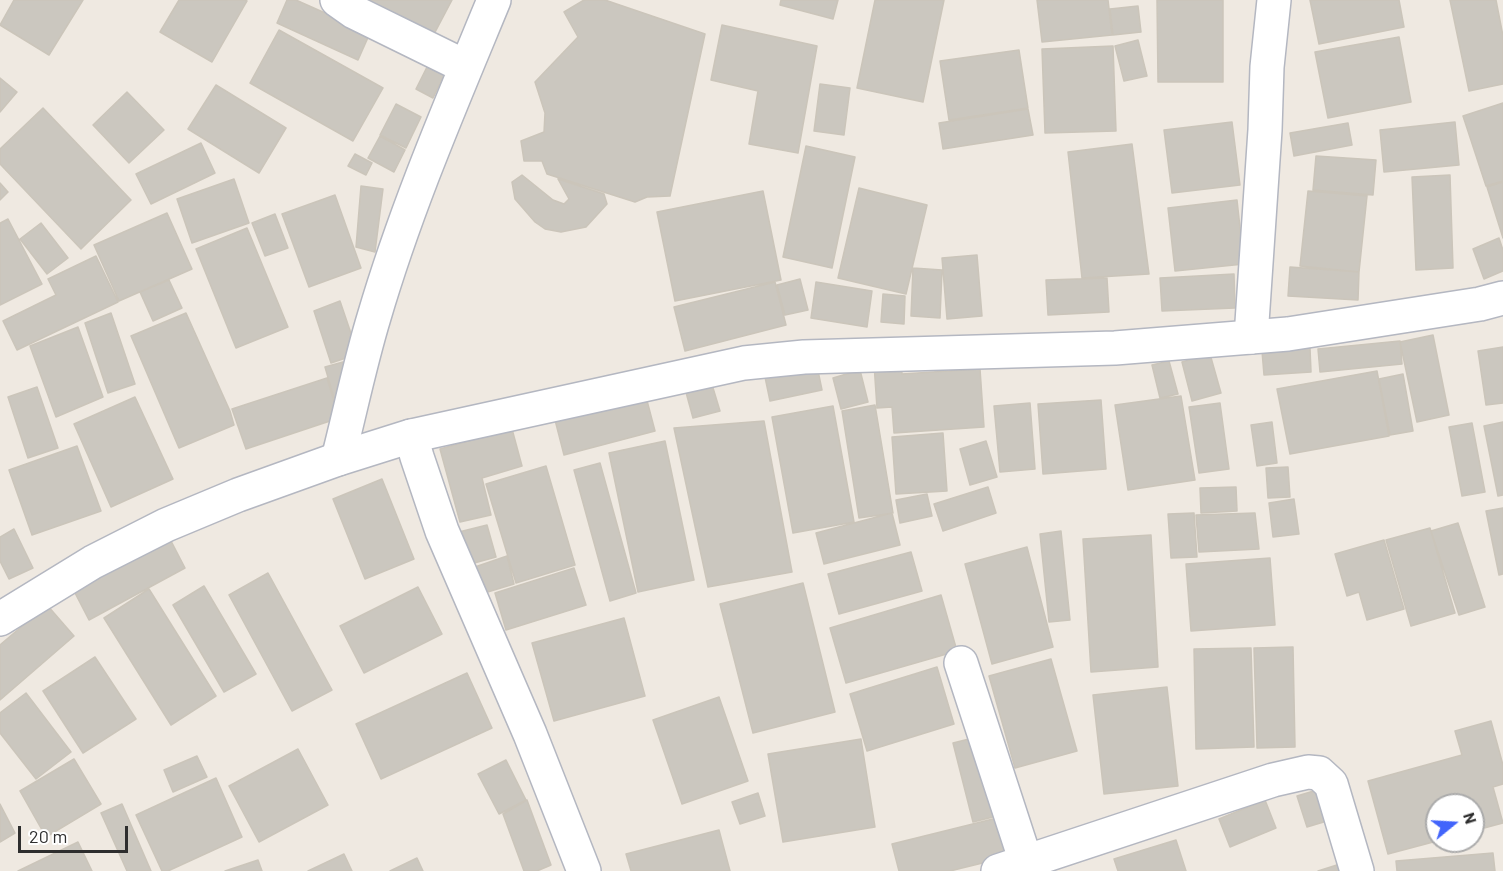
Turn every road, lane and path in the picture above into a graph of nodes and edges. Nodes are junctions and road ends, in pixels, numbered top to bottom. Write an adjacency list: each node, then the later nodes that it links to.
1 (338, 0): 4 (street)
2 (494, 0): 4 (street)
3 (1274, 0): 6 (street)
4 (466, 67): 8 (street)
5 (1503, 298): 6 (street)
6 (1251, 337): 7 (street)
7 (411, 436): 8 (street); 12 (street)
8 (338, 459): 9 (street)
9 (0, 619)
10 (961, 663): 11 (street)
11 (1012, 866): 13 (street)
12 (584, 871)
13 (1357, 871)

